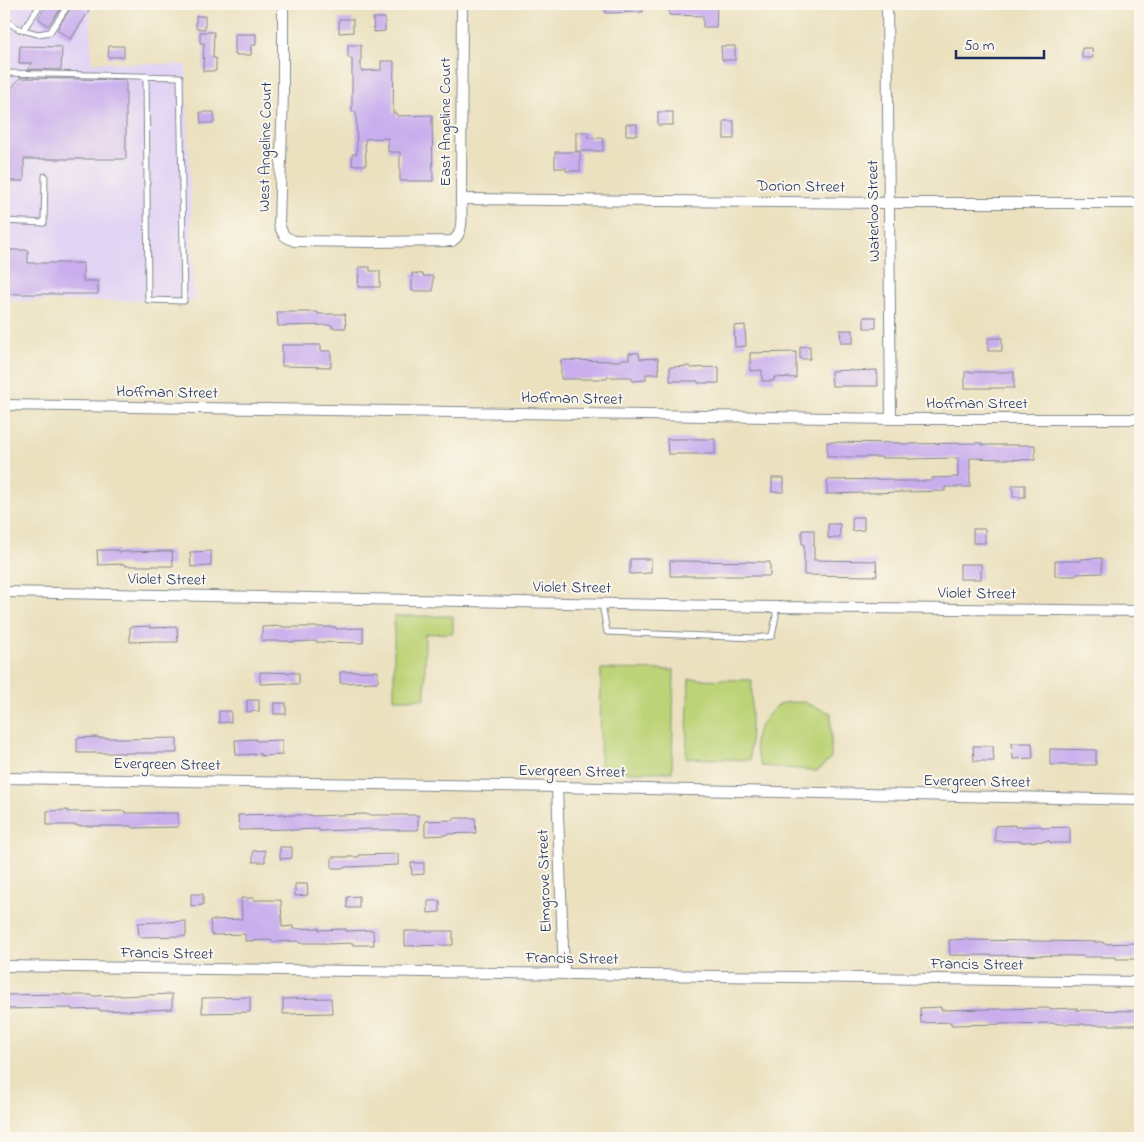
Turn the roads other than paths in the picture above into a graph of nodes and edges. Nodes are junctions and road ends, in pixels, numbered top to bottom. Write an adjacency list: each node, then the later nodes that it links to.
1 (41, 4): 7 (lane)
2 (69, 4): 7 (lane)
3 (283, 4): 15 (street, West Angeline Court)
4 (462, 4): 11 (street, East Angeline Court)
5 (887, 4): 12 (street, Waterloo Street)
6 (4, 20): 7 (lane)
7 (23, 30)
8 (4, 74): 9 (lane)
9 (146, 76): 9 (lane)
10 (45, 176): 14 (lane)
11 (461, 199): 12 (street, Dorion Street); 15 (street, East Angeline Court)
12 (888, 203): 13 (street, Dorion Street); 17 (street, Waterloo Street)
13 (1140, 203)
14 (4, 221)
15 (456, 239)
16 (4, 405): 17 (street, Hoffman Street)
17 (891, 419): 18 (street, Hoffman Street)
18 (1140, 419)
19 (4, 592): 20 (street, Violet Street)
20 (602, 603): 21 (street, Violet Street); 21 (lane)
21 (775, 607): 22 (street, Violet Street)
22 (1140, 611)
23 (4, 778): 24 (street, Evergreen Street)
24 (557, 786): 25 (street, Evergreen Street); 27 (street, Elmgrove Street)
25 (1140, 800)
26 (4, 966): 27 (street, Francis Street)
27 (564, 974): 28 (street, Francis Street)
28 (1140, 982)

